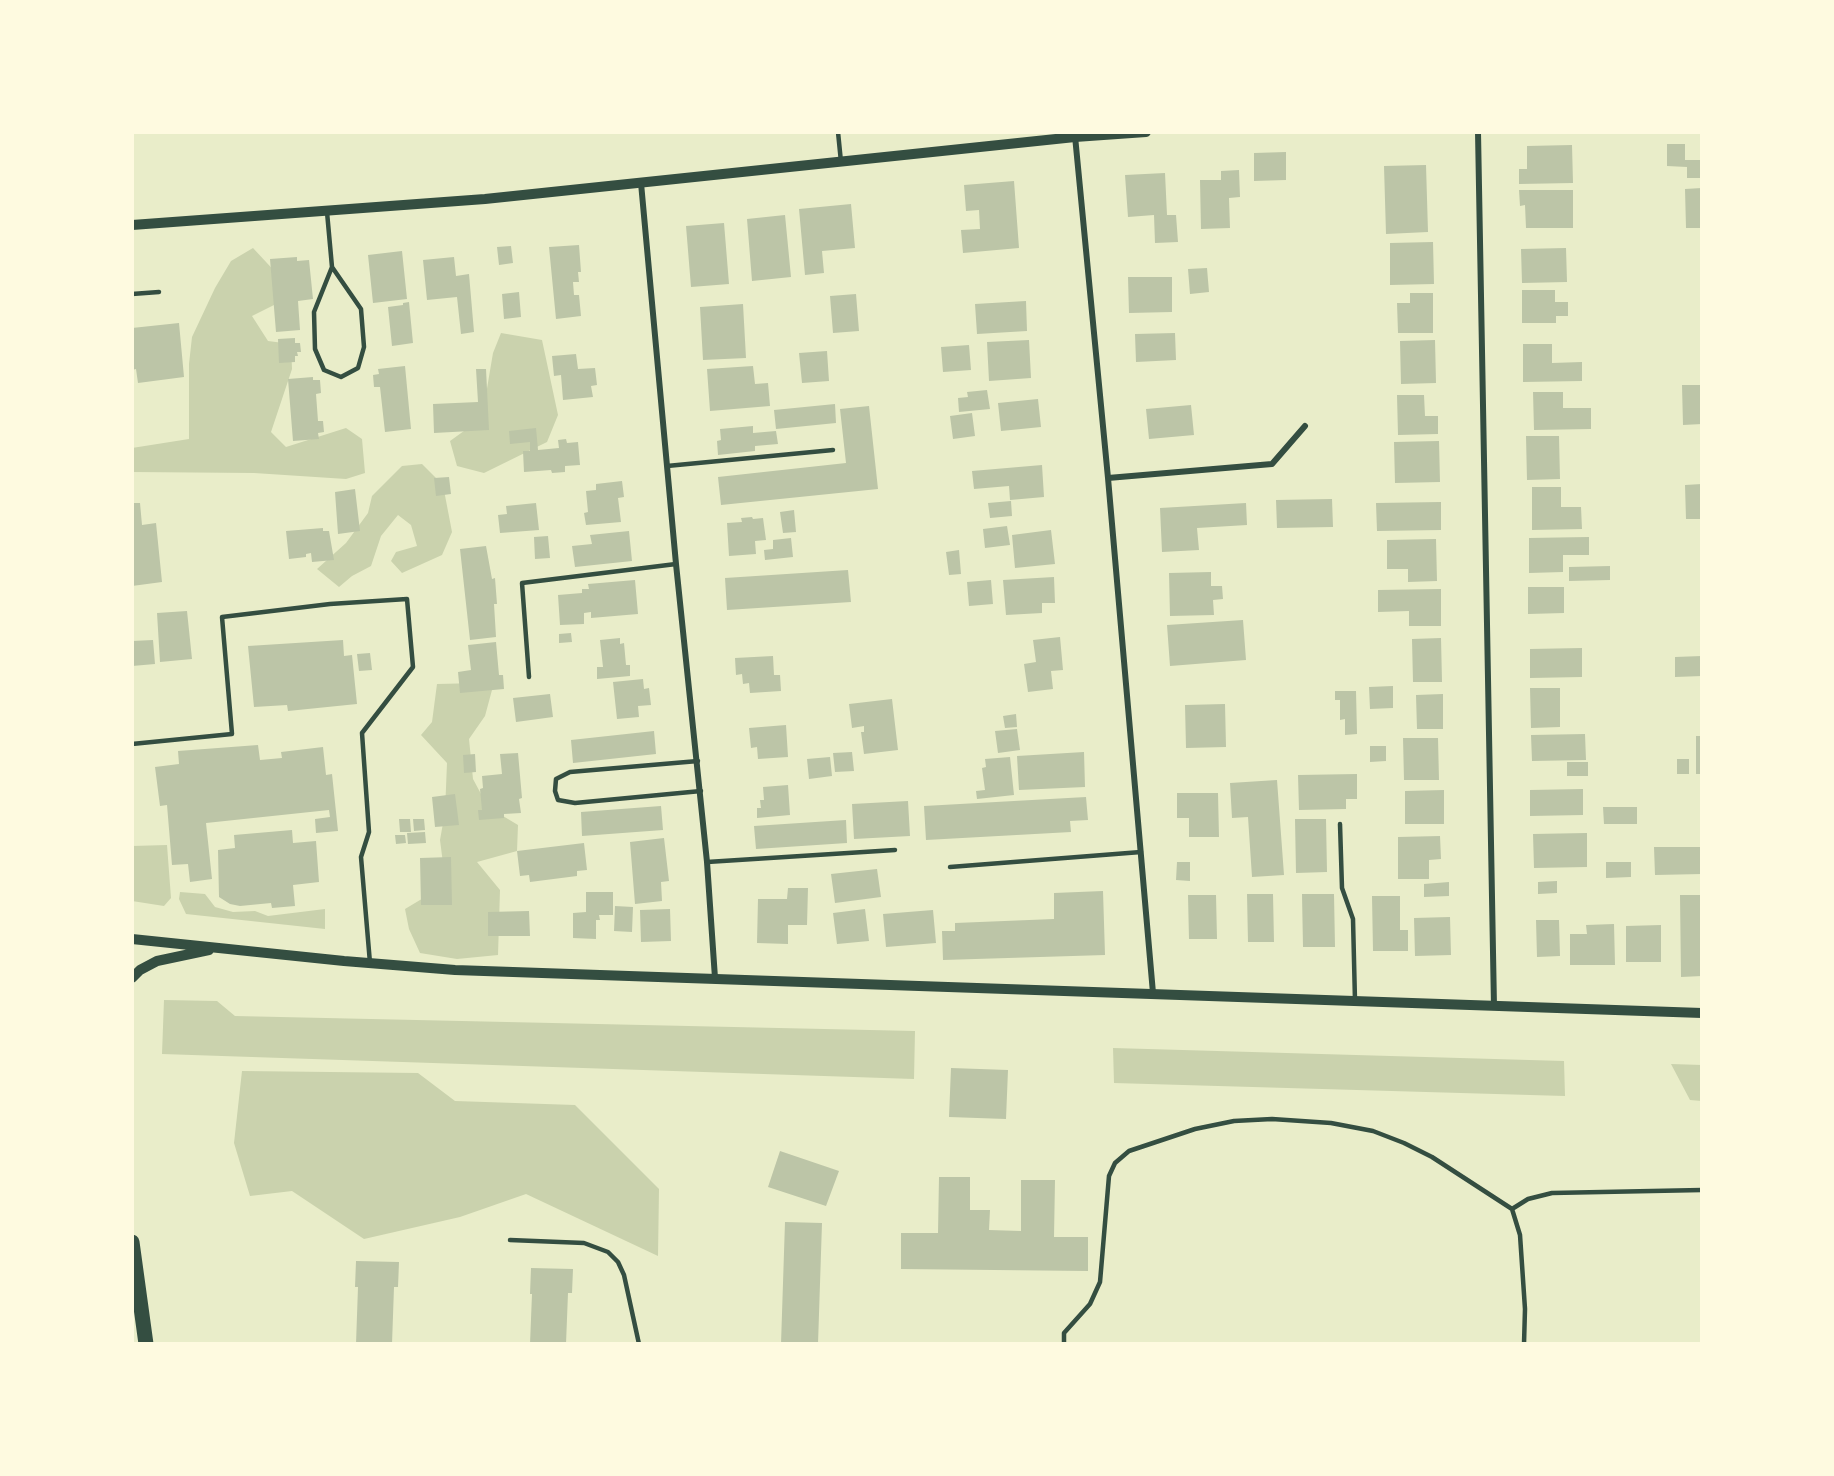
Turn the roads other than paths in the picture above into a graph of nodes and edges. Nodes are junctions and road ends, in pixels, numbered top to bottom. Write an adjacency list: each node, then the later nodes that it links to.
1 (838, 132): 5 (lane)
2 (1146, 132): 4 (street)
3 (1478, 132): 33 (street)
4 (1075, 135): 5 (street); 15 (street)
5 (841, 162): 6 (street)
6 (641, 183): 7 (street); 14 (street)
7 (327, 212): 8 (street); 9 (lane)
8 (132, 225)
9 (332, 267): 9 (lane)
10 (159, 292): 11 (lane)
11 (132, 294)
12 (1305, 426): 15 (street)
13 (833, 450): 14 (lane)
14 (667, 466): 16 (street)
15 (1108, 478): 23 (street)
16 (676, 564): 17 (lane); 19 (street)
17 (529, 676)
18 (132, 744): 28 (lane)
19 (698, 761): 20 (street); 20 (lane)
20 (701, 791): 24 (street)
21 (1340, 824): 32 (lane)
22 (896, 850): 24 (lane)
23 (1141, 852): 25 (lane); 31 (street)
24 (707, 862): 30 (street)
25 (950, 867)
26 (132, 939): 27 (street)
27 (219, 947): 28 (street); 29 (street)
28 (370, 963): 30 (street)
29 (132, 978)
30 (715, 978): 31 (street)
31 (1153, 993): 32 (street)
32 (1355, 1000): 33 (street)
33 (1494, 1006): 34 (street)
34 (1702, 1013)
35 (1702, 1190): 36 (lane)
36 (1512, 1209): 41 (lane); 42 (lane)
37 (510, 1240): 40 (lane)
38 (132, 1242): 39 (main road)
39 (146, 1344)
40 (639, 1344)
41 (1064, 1344)
42 (1524, 1344)

